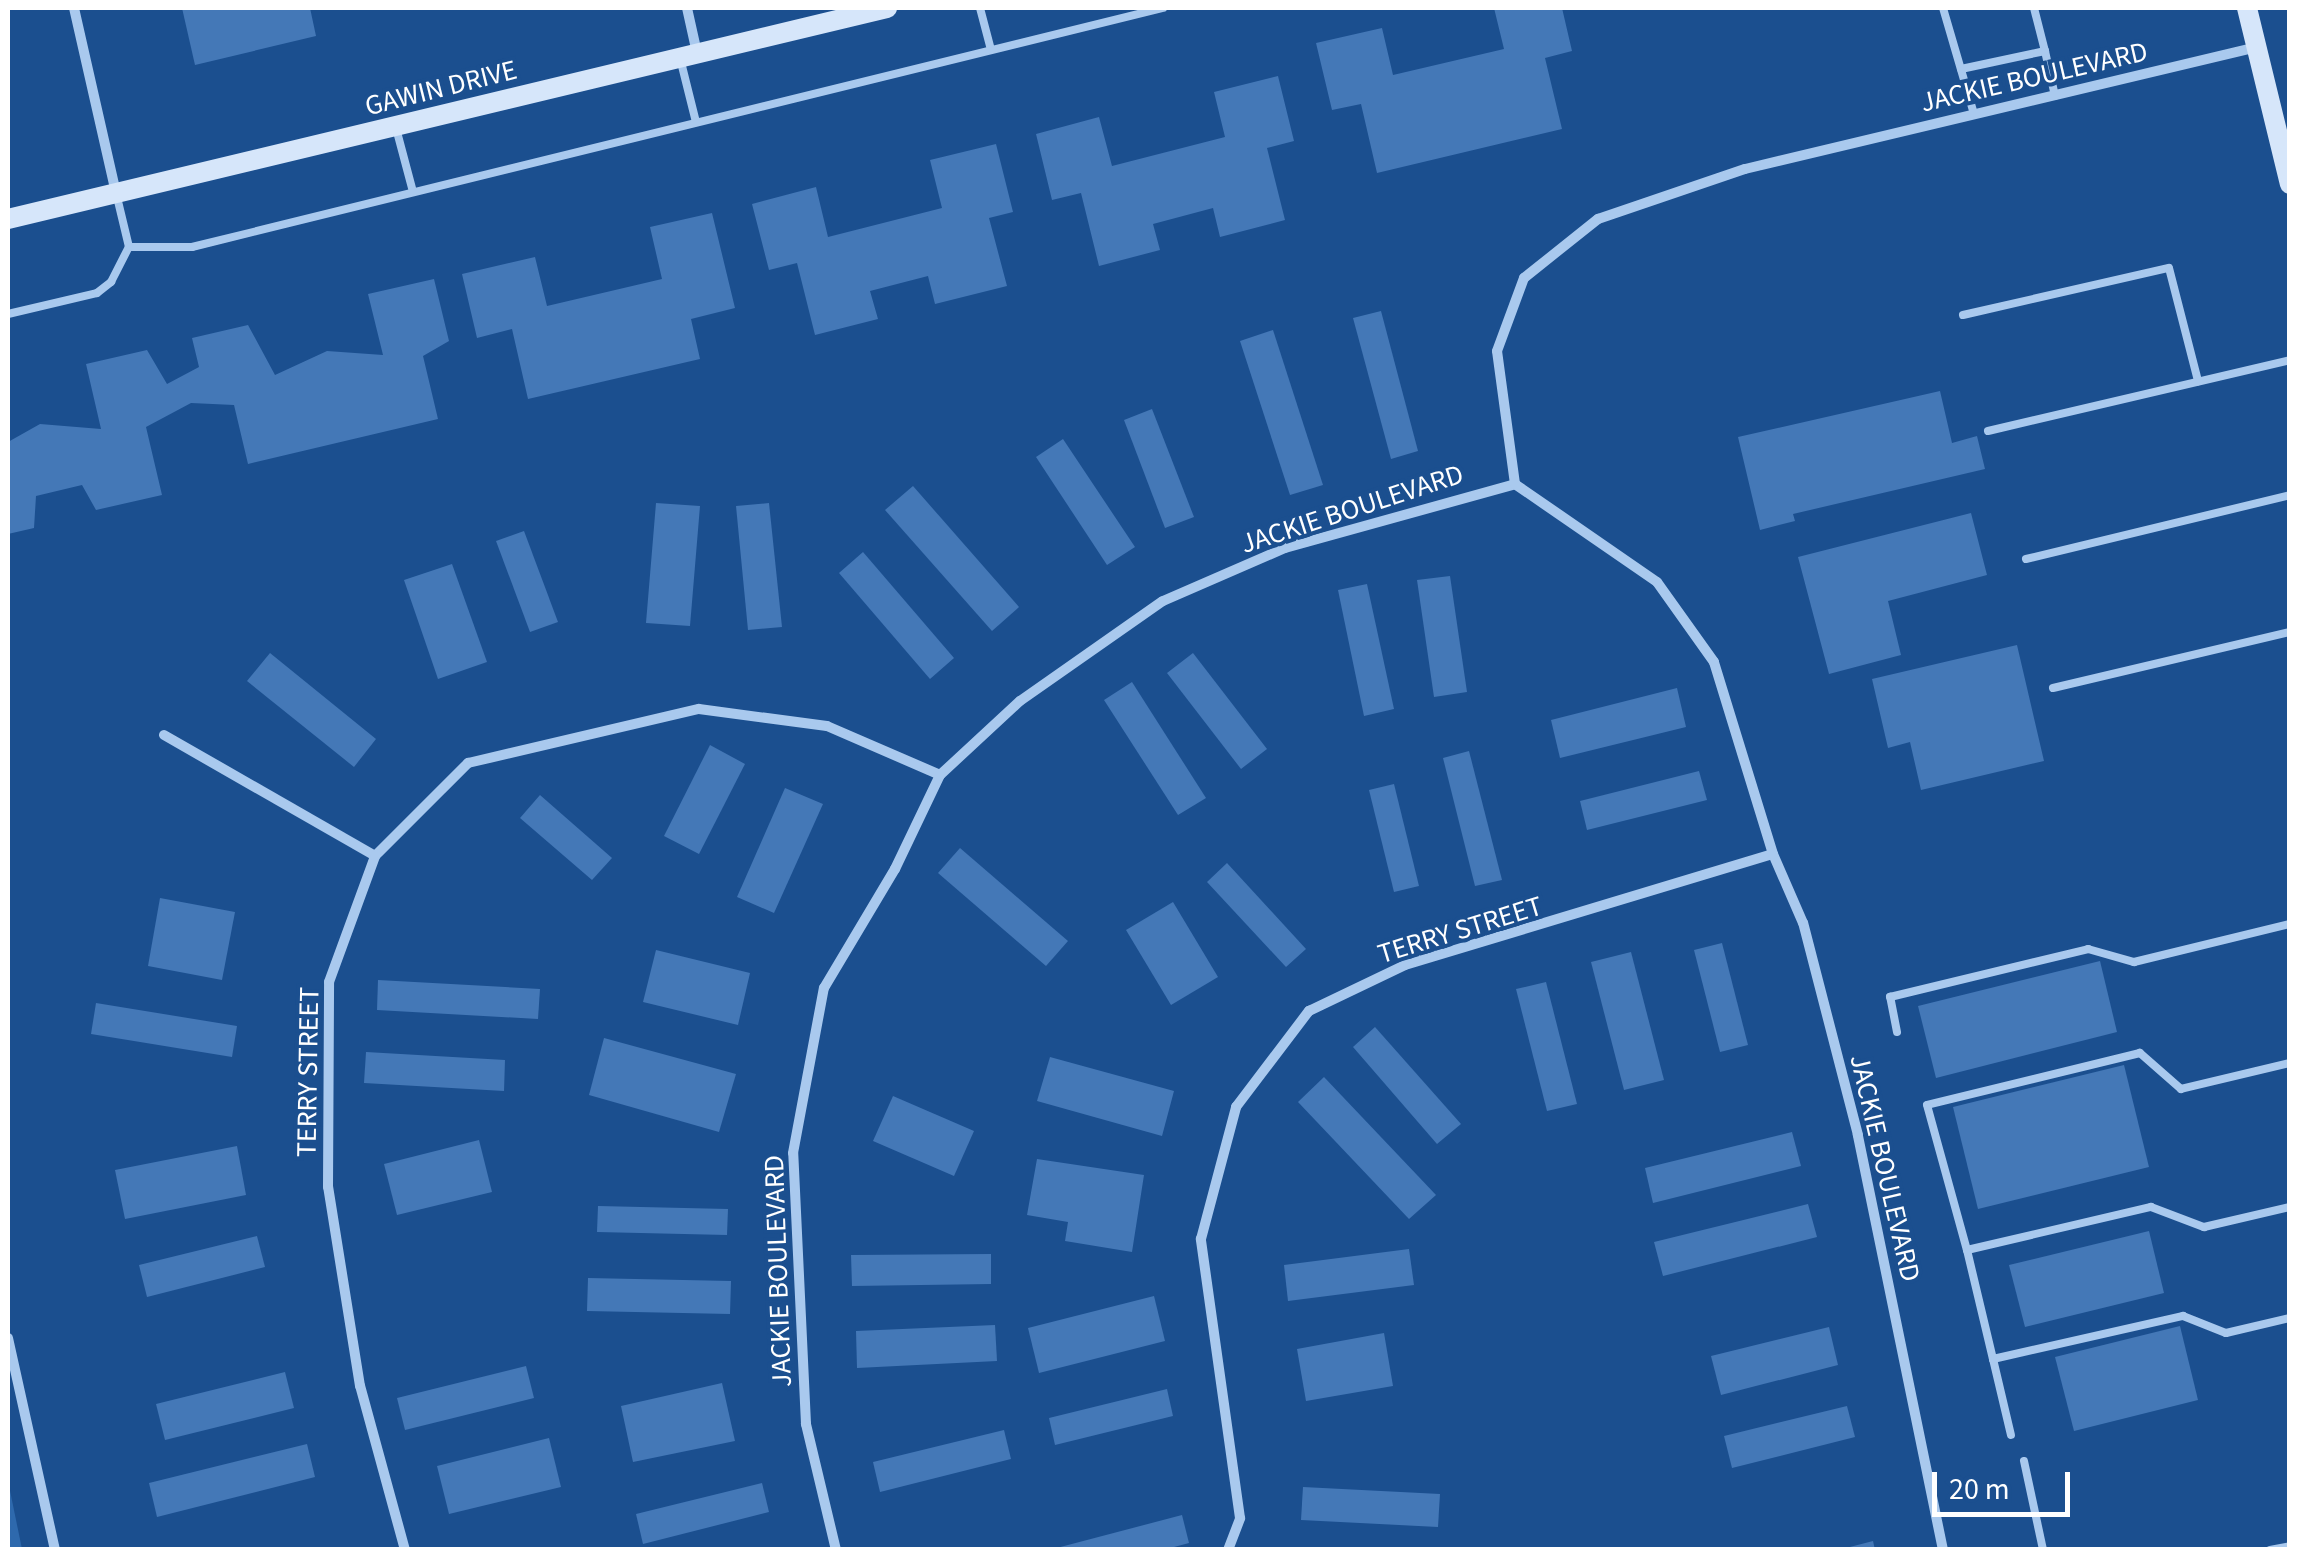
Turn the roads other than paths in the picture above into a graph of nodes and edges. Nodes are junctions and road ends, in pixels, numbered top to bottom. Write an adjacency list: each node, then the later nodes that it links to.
1 (74, 8): 20 (street)
2 (686, 8): 12 (street)
3 (888, 8): 12 (street, GAWIN DRIVE)
4 (980, 8): 10 (lane)
5 (1162, 8): 10 (lane)
6 (1946, 8): 13 (lane)
7 (2034, 8): 11 (lane)
8 (2247, 8): 9 (street)
9 (2257, 47): 14 (street, JACKIE BOULEVARD); 18 (street)
10 (991, 50): 16 (lane)
11 (2045, 51): 13 (lane); 14 (lane)
12 (688, 56): 16 (lane); 17 (street, GAWIN DRIVE)
13 (1961, 69): 15 (lane)
14 (2055, 96): 15 (street, JACKIE BOULEVARD)
15 (1974, 114): 28 (street, JACKIE BOULEVARD)
16 (696, 122): 19 (lane)
17 (396, 128): 19 (lane); 20 (street, GAWIN DRIVE)
18 (2290, 184)
19 (412, 192): 22 (lane)
20 (116, 194): 21 (street, GAWIN DRIVE); 22 (lane)
21 (8, 219)
22 (128, 248): 23 (lane)
23 (8, 314)
24 (1962, 315): 26 (lane)
25 (2290, 360): 26 (lane)
26 (2198, 382): 27 (lane)
27 (1988, 431)
28 (1515, 484): 34 (street, JACKIE BOULEVARD); 35 (street, JACKIE BOULEVARD)
29 (2290, 496): 30 (lane)
30 (2026, 559)
31 (2290, 632): 32 (lane)
32 (2053, 688)
33 (164, 735): 36 (street)
34 (940, 775): 36 (street, TERRY STREET); 50 (street, JACKIE BOULEVARD)
35 (1773, 854): 51 (street, TERRY STREET); 52 (street, JACKIE BOULEVARD)
36 (375, 856): 49 (street, TERRY STREET)
37 (2290, 924): 38 (lane)
38 (1897, 1032)
39 (2290, 1063): 41 (lane)
40 (2290, 1207): 41 (lane)
41 (1967, 1250): 44 (lane)
42 (2290, 1318): 44 (lane)
43 (8, 1338): 48 (street)
44 (1993, 1359): 45 (lane)
45 (2011, 1435)
46 (2024, 1461): 53 (lane)
47 (2290, 1546): 54 (lane)
48 (55, 1550)
49 (405, 1550)
50 (836, 1550)
51 (1228, 1550)
52 (1943, 1550)
53 (2043, 1550)
54 (2270, 1550)

